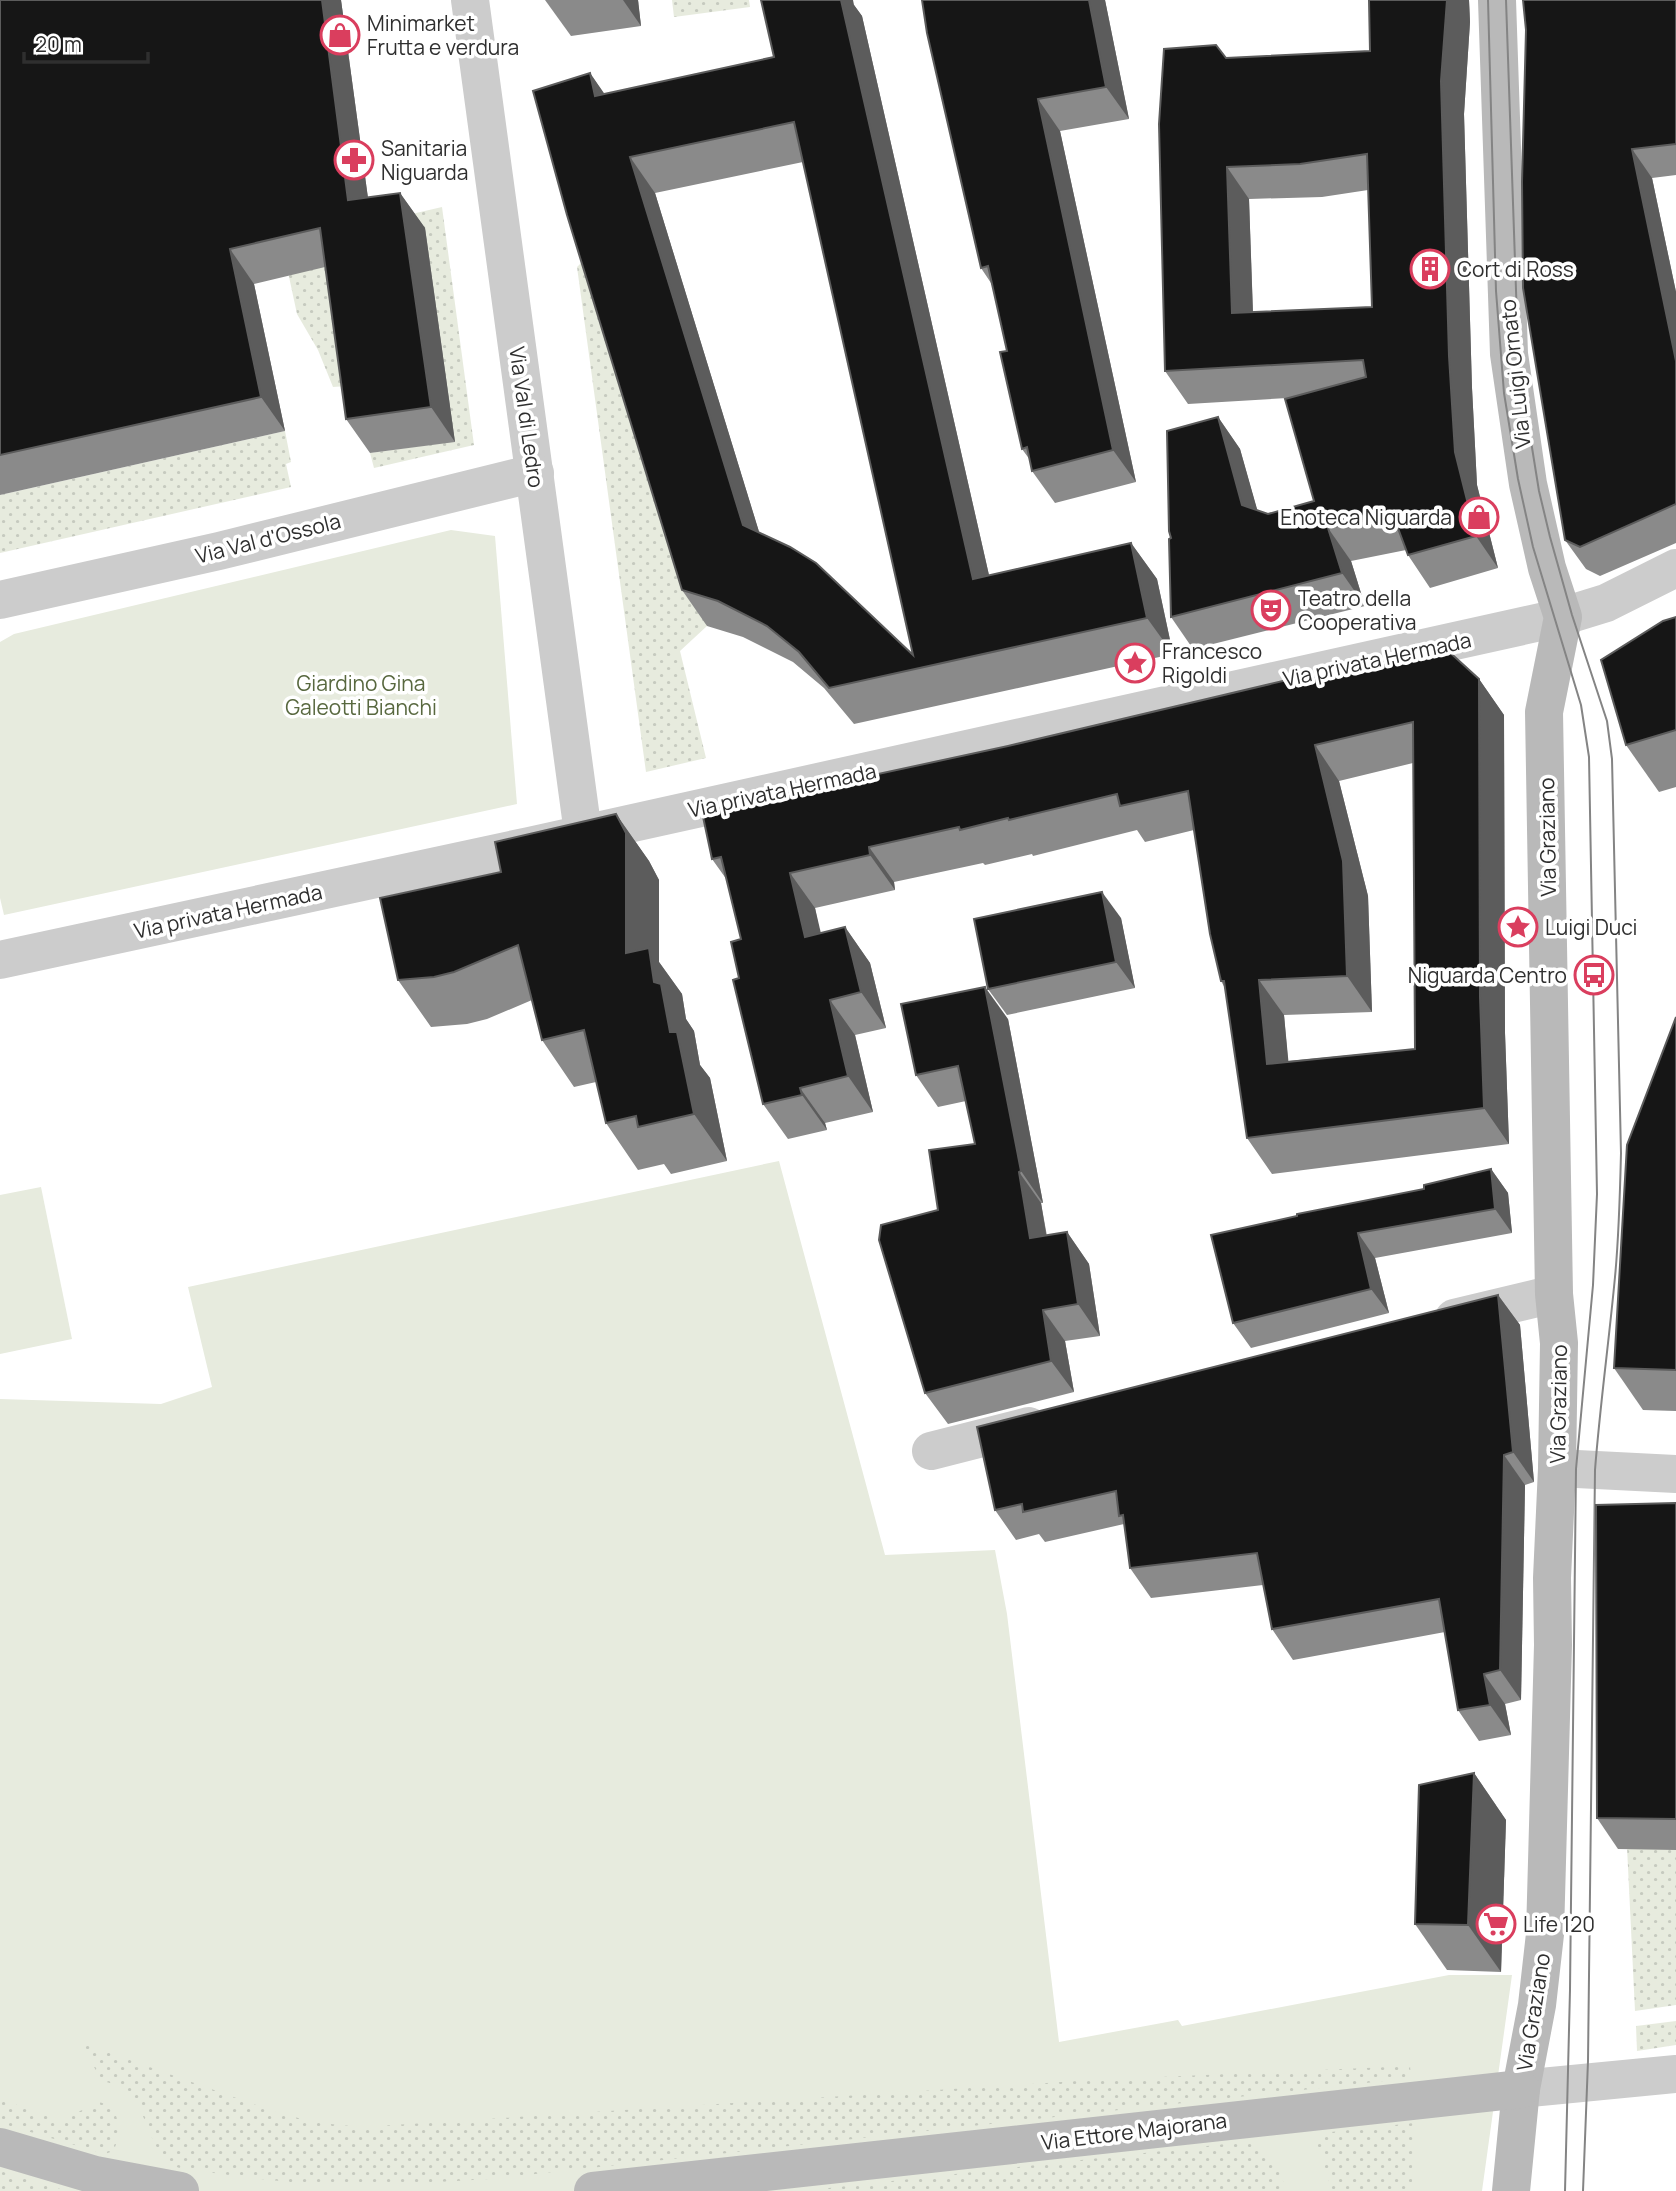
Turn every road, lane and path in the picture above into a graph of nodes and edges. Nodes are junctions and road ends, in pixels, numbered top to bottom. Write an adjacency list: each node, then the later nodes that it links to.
1 (470, 0): 3 (street, Via Val di Ledro)
2 (1497, 0): 6 (main road, Via Luigi Ornato)
3 (535, 474): 5 (street, Via Val d'Ossola); 7 (street, Via Val di Ledro)
4 (1676, 568): 6 (street, Via privata Hermada)
5 (0, 600)
6 (1563, 617): 7 (street, Via privata Hermada); 9 (main road, Via Graziano)
7 (583, 833): 8 (street, Via privata Hermada)
8 (0, 960)
9 (1553, 1294): 10 (street); 13 (main road, Via Graziano)
10 (1419, 1327)
11 (1067, 1416): 12 (street)
12 (931, 1451)
13 (1558, 1468): 14 (street); 16 (main road, Via Graziano)
14 (1676, 1474)
15 (1676, 2074): 16 (street, Via Ettore Majorana)
16 (1521, 2090): 19 (main road, Via Ettore Majorana); 20 (main road, Via Graziano)
17 (0, 2147): 18 (main road)
18 (180, 2191)
19 (593, 2191)
20 (1511, 2191)

